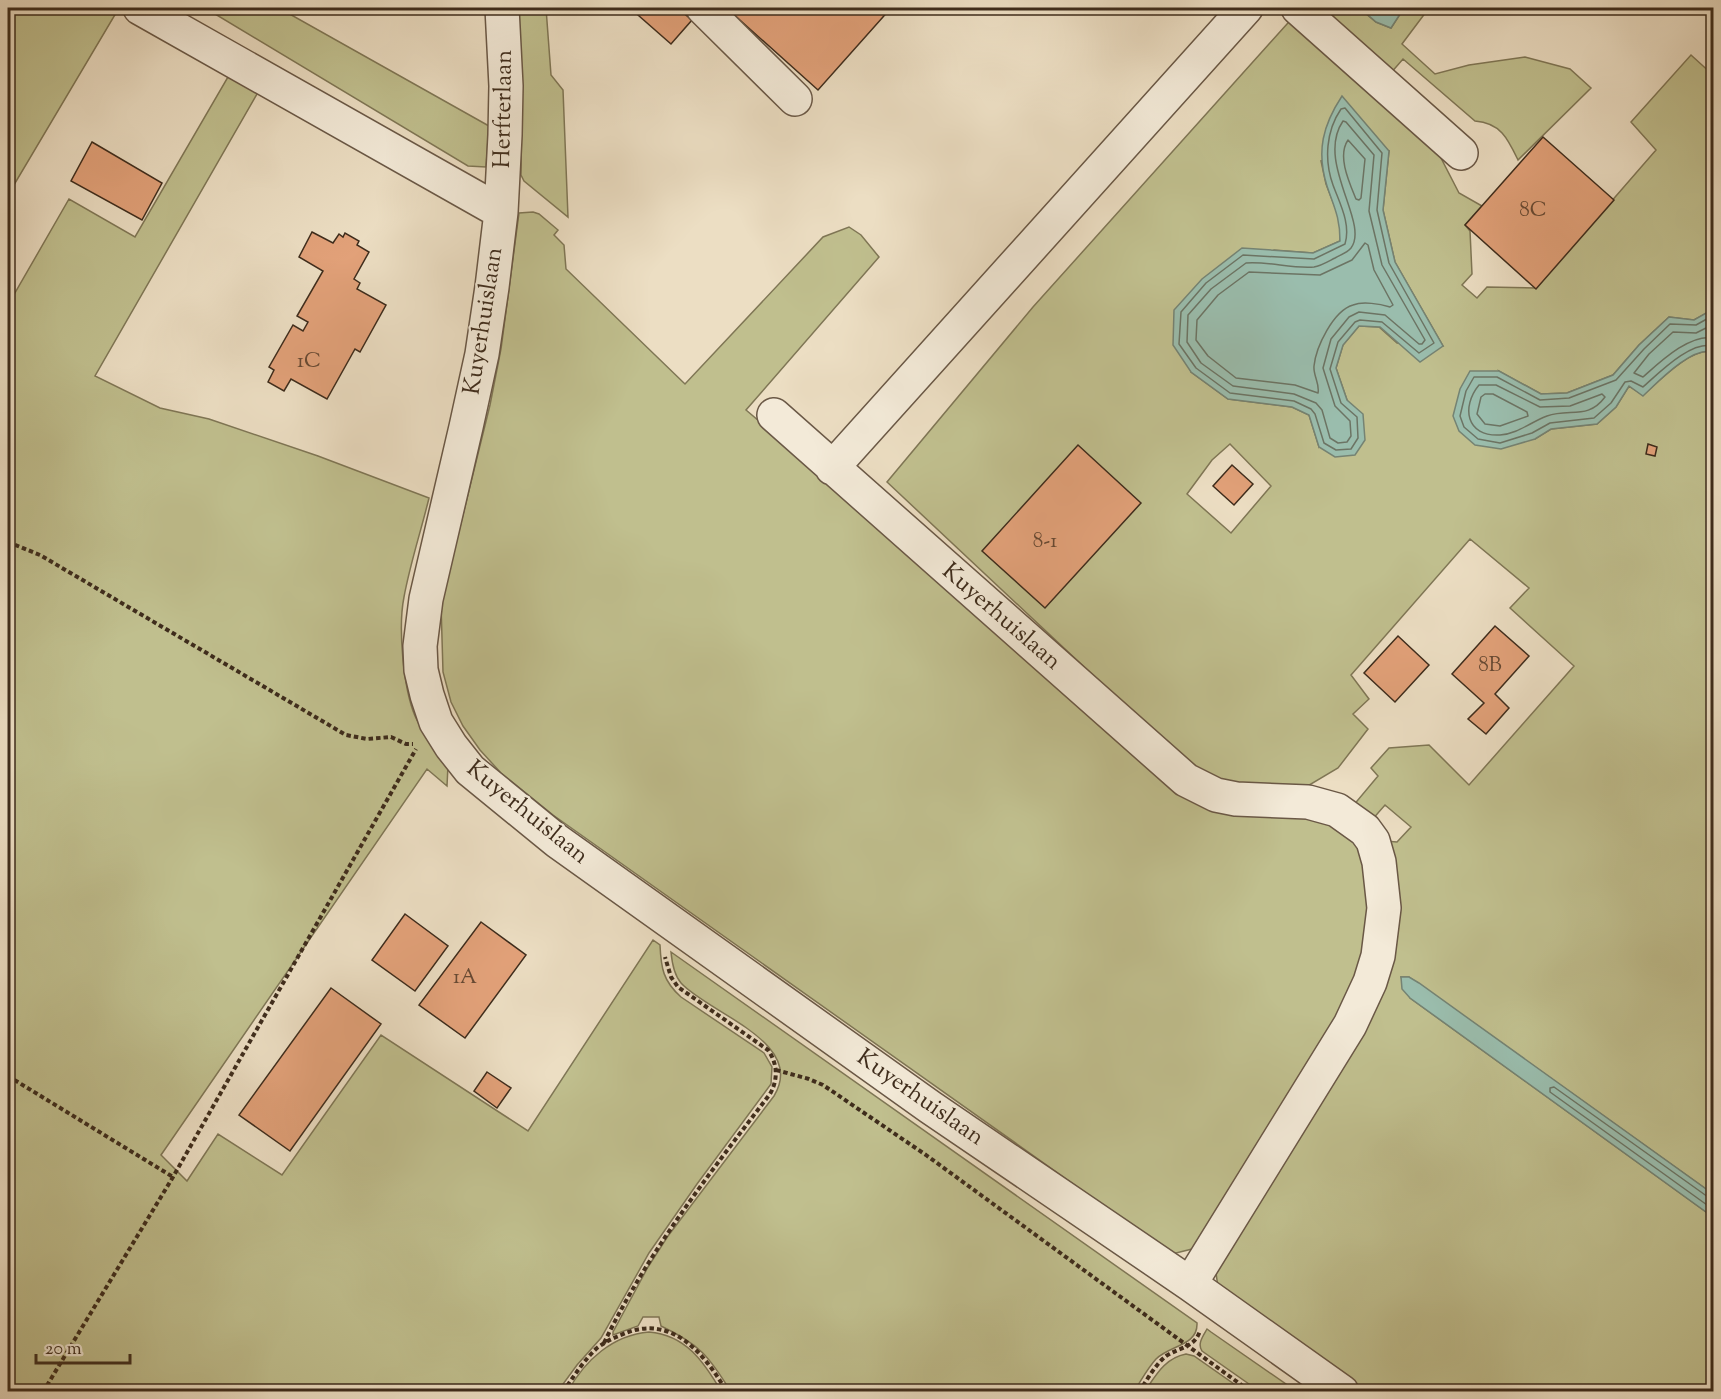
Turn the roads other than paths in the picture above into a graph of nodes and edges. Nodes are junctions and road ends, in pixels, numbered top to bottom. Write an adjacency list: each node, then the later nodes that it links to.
1 (140, 8): 8 (street)
2 (502, 8): 8 (street, Herfterlaan)
3 (703, 8): 6 (street)
4 (1246, 8): 10 (street)
5 (1298, 8): 7 (street)
6 (795, 99)
7 (1461, 153)
8 (501, 212): 11 (street, Kuyerhuislaan)
9 (774, 415): 10 (street, Kuyerhuislaan)
10 (832, 468): 11 (street, Kuyerhuislaan)
11 (1190, 1284): 12 (street, Kuyerhuislaan)
12 (1341, 1392)

